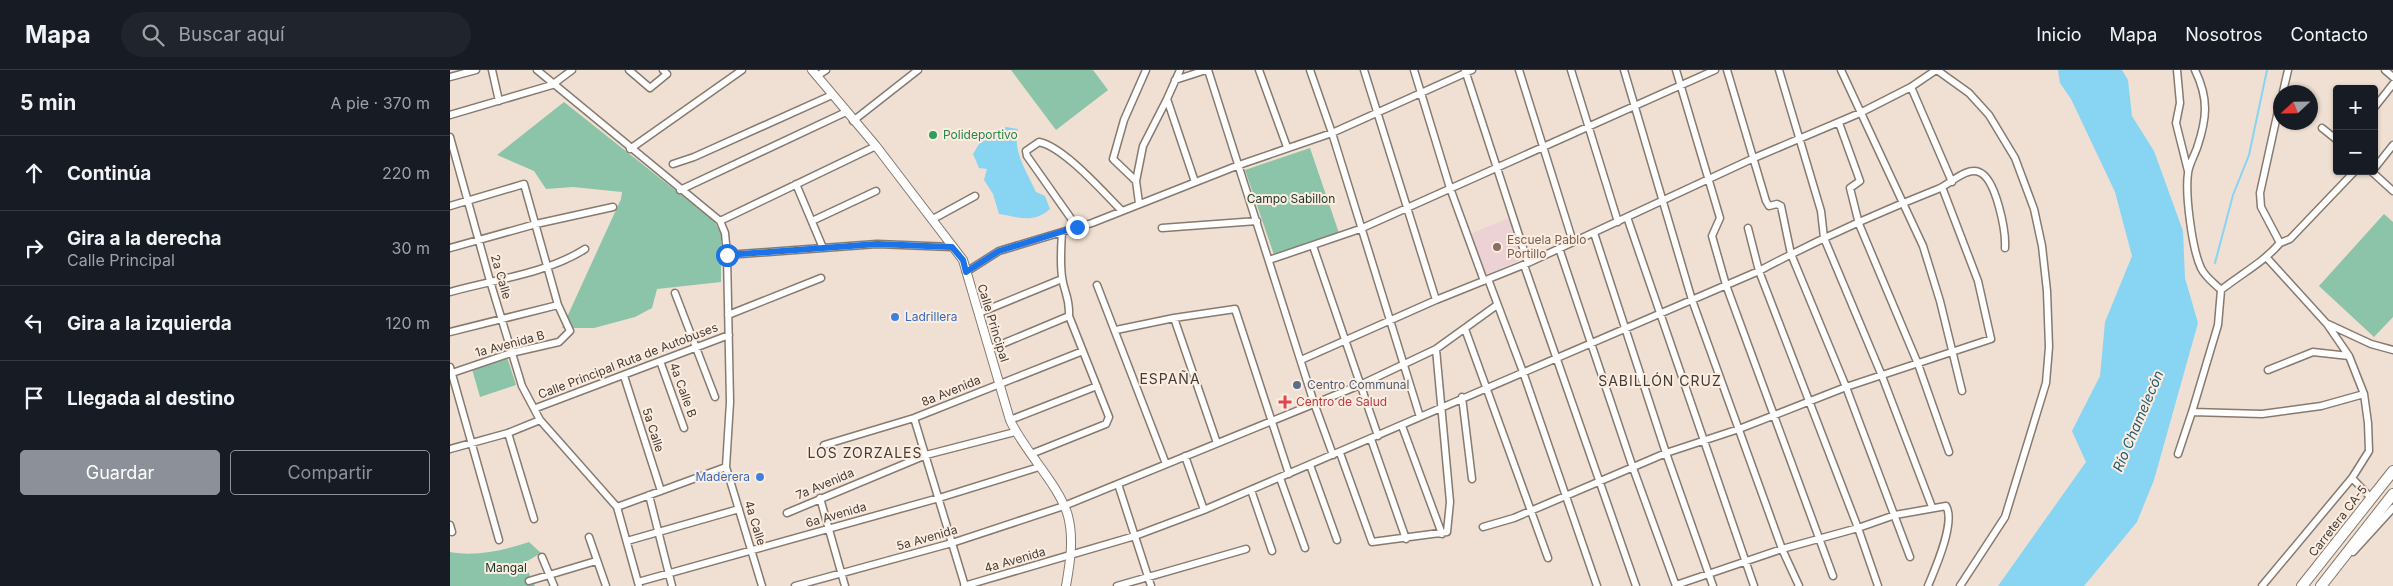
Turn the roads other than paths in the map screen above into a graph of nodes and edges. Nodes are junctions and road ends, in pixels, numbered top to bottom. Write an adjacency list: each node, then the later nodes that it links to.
1 (476, 70): 33 (street)
2 (492, 70): 43 (street)
3 (537, 70): 36 (street)
4 (572, 70): 36 (street)
5 (629, 70): 6 (street)
6 (663, 70)
7 (742, 70): 63 (street)
8 (826, 70): 31 (street)
9 (918, 70): 50 (street)
10 (1146, 70): 73 (street)
11 (1180, 70): 34 (street)
12 (1207, 70): 34 (street); 67 (street)
13 (1260, 70): 62 (street)
14 (1310, 70): 55 (street)
15 (1364, 70): 47 (street)
16 (1414, 70): 40 (street)
17 (1519, 70): 61 (street)
18 (1571, 70): 52 (street)
19 (1624, 70): 45 (street)
20 (1676, 70): 37 (street)
21 (1716, 70): 37 (street)
22 (1728, 70): 64 (street)
23 (1779, 70): 58 (street)
24 (1841, 70): 48 (street)
25 (1936, 70): 39 (street); 290 (street)
26 (2177, 70): 69 (street)
27 (2196, 70): 69 (street)
28 (2288, 70): 38 (street)
29 (2385, 70): 32 (street)
30 (1468, 71): 40 (street); 68 (street)
31 (815, 73): 41 (street, Calle Principal)
32 (2393, 77)
33 (450, 78)
34 (1175, 80): 42 (street)
35 (2393, 84): 44 (street)
36 (552, 85): 43 (street); 63 (street)
37 (1681, 85): 45 (street); 72 (street)
38 (2285, 85)
39 (1911, 87): 48 (street); 75 (street)
40 (1423, 93): 47 (street); 78 (street)
41 (832, 95): 46 (street, Calle Principal); 65 (street)
42 (1168, 99): 73 (street); 74 (street)
43 (499, 101): 49 (street)
44 (2378, 103)
45 (1635, 105): 52 (street); 83 (street)
46 (846, 112): 50 (street, Calle Principal); 79 (street)
47 (1378, 113): 55 (street); 89 (street)
48 (1860, 113): 51 (street); 86 (street)
49 (450, 115)
50 (853, 121): 60 (street, Calle Principal)
51 (1839, 123): 58 (street); 98 (street)
52 (1589, 126): 61 (street); 96 (street)
53 (2322, 128): 56 (street)
54 (2274, 130): 108 (street)
55 (1332, 133): 62 (street); 101 (street)
56 (2333, 137)
57 (450, 138): 84 (street, 2a Calle)
58 (1799, 140): 64 (street); 105 (street)
59 (2393, 145): 66 (street)
60 (876, 146): 76 (street); 92 (street, Calle Principal)
61 (1543, 146): 68 (street); 107 (street)
62 (1287, 147): 67 (street)
63 (630, 149): 79 (street)
64 (1754, 158): 72 (street); 116 (street)
65 (673, 164)
66 (2378, 164)
67 (1239, 166): 74 (street); 95 (street)
68 (1497, 167): 78 (street); 120 (street)
69 (2188, 172): 130 (street)
70 (2352, 175): 108 (street)
71 (2376, 175): 81 (street)
72 (1708, 179): 83 (street); 129 (street)
73 (1136, 180): 85 (street)
74 (1195, 182): 85 (street)
75 (1952, 182): 77 (street, 4a Avenida); 114 (street, 4a Avenida)
76 (796, 184): 93 (street); 94 (street)
77 (1942, 187): 86 (street, 4a Avenida); 157 (street)
78 (1450, 188): 89 (street); 126 (street)
79 (680, 190): 93 (street)
80 (876, 191): 94 (street)
81 (2393, 191)
82 (975, 196): 92 (street)
83 (1662, 200): 91 (street); 134 (street)
84 (467, 201): 87 (street); 97 (street); 106 (street, 2a Calle)
85 (1139, 203): 90 (street)
86 (1902, 203): 98 (street, 4a Avenida); 157 (street)
87 (450, 206)
88 (613, 207): 97 (street)
89 (1407, 208): 101 (street); 133 (street)
90 (1122, 211): 99 (street); 99 (street)
91 (1627, 217): 96 (street); 138 (street)
92 (933, 219): 110 (street, Calle Principal)
93 (720, 221): 117 (street)
94 (812, 221): 112 (street)
95 (1257, 221): 100 (street); 119 (street)
96 (1618, 222): 104 (street)
97 (536, 224): 106 (street); 121 (street)
98 (1859, 224): 105 (street, 4a Avenida); 164 (street)
99 (1077, 227): 103 (street)
100 (1162, 228)
101 (1360, 228): 109 (street); 143 (street)
102 (1748, 228): 122 (street)
103 (1062, 232): 123 (street); 125 (street)
104 (1594, 233): 107 (street); 145 (street)
105 (1824, 238): 116 (street, 4a Avenida); 169 (street)
106 (478, 240): 111 (street); 127 (street, 2a Calle)
107 (1573, 242): 113 (street)
108 (2280, 243): 118 (street)
109 (1312, 246): 119 (street); 150 (street)
110 (952, 247): 112 (street); 123 (street, Calle Principal)
111 (450, 248)
112 (823, 248): 117 (street)
113 (1559, 248): 120 (street); 151 (street)
114 (2005, 248)
115 (585, 249): 121 (street)
116 (1791, 254): 122 (street, 4a Avenida); 174 (street)
117 (727, 255): 139 (street)
118 (2267, 258): 130 (street); 144 (street)
119 (1269, 260): 161 (street)
120 (1526, 264): 126 (street); 160 (street)
121 (548, 266): 127 (street); 135 (street)
122 (1759, 271): 129 (street, 4a Avenida); 179 (street)
123 (966, 272): 137 (street, Calle Principal)
124 (821, 278): 139 (street)
125 (1062, 279): 137 (street); 140 (street)
126 (1486, 280): 133 (street); 136 (street)
127 (490, 281): 131 (street); 142 (street, 2a Calle)
128 (1097, 285): 147 (street)
129 (1726, 285): 134 (street, 4a Avenida); 184 (street)
130 (2222, 290): 183 (street)
131 (450, 292)
132 (675, 292): 152 (street)
133 (1436, 300): 143 (street)
134 (1692, 300): 138 (street, 4a Avenida); 192 (street)
135 (558, 305): 142 (street); 158 (street, 1a Avenida B)
136 (1497, 305): 146 (street, 5a Avenida); 167 (street)
137 (979, 313): 153 (street, Calle Principal)
138 (1660, 314): 145 (street, 4a Avenida); 197 (street)
139 (728, 315): 149 (street)
140 (1069, 316): 153 (street); 156 (street)
141 (1174, 318): 147 (street); 189 (street); 198 (street)
142 (501, 319): 148 (street); 158 (street, 2a Calle)
143 (1389, 321): 150 (street); 163 (street)
144 (2326, 324): 155 (street); 159 (street)
145 (1626, 328): 151 (street, 4a Avenida); 202 (street)
146 (1465, 329): 154 (street, 5a Avenida); 173 (street)
147 (1116, 330): 208 (street)
148 (450, 332)
149 (729, 334): 152 (street, Calle Principal Ruta de Autobuses); 210 (street)
150 (1344, 342): 161 (street); 171 (street)
151 (1592, 343): 160 (street, 4a Avenida); 212 (street)
152 (695, 347): 162 (street, Calle Principal Ruta de Autobuses); 177 (street)
153 (990, 349): 170 (street, Calle Principal)
154 (1436, 349): 163 (street, 5a Avenida); 182 (street)
155 (2393, 350)
156 (1083, 351): 170 (street, 8a Avenida); 172 (street)
157 (1952, 351): 164 (street); 175 (street)
158 (511, 353): 165 (street, 1a Avenida B); 181 (street, 2a Calle)
159 (2349, 356): 166 (street); 176 (street)
160 (1557, 359): 167 (street, 4a Avenida); 218 (street)
161 (1301, 360): 180 (street)
162 (660, 361): 168 (street, Calle Principal Ruta de Autobuses); 191 (street, 4a Calle B)
163 (1404, 363): 171 (street, 5a Avenida); 185 (street)
164 (1918, 364): 169 (street); 201 (street)
165 (451, 370): 196 (street)
166 (2268, 370)
167 (1523, 372): 173 (street, 4a Avenida); 224 (street)
168 (624, 376): 181 (street, Calle Principal Ruta de Autobuses); 221 (street, 5a Calle)
169 (1882, 376): 174 (street); 230 (street)
170 (999, 384): 186 (street, 8a Avenida); 188 (street, Calle Principal)
171 (1360, 385): 180 (street, 5a Avenida); 195 (street)
172 (1097, 386): 188 (street); 203 (street)
173 (1488, 387): 178 (street, 4a Avenida); 234 (street)
174 (1846, 387): 179 (street); 236 (street)
175 (1962, 390)
176 (2364, 394): 183 (street); 216 (street)
177 (715, 397)
178 (1462, 397): 182 (street, 4a Avenida); 217 (street)
179 (1809, 402): 184 (street); 240 (street)
180 (1314, 403): 189 (street, 5a Avenida); 204 (street)
181 (536, 408): 187 (street, 2a Calle)
182 (1443, 408): 185 (street, 4a Avenida); 242 (street)
183 (2192, 412): 205 (street)
184 (1776, 415): 192 (street); 245 (street)
185 (1420, 417): 190 (street, 4a Avenida)
186 (914, 418): 199 (street, 8a Avenida); 206 (street)
187 (540, 420): 194 (street); 229 (street)
188 (1010, 420): 193 (street, Calle Principal)
189 (1270, 422): 198 (street, 5a Avenida); 214 (street)
190 (1402, 426): 195 (street, 4a Avenida); 242 (street)
191 (684, 428)
192 (1739, 429): 197 (street); 252 (street)
193 (1015, 432): 203 (street, Calle Principal); 206 (street, 7a Avenida)
194 (508, 433): 196 (street); 237 (street)
195 (1374, 438): 204 (street, 4a Avenida); 246 (street)
196 (473, 442): 200 (street); 247 (street)
197 (1703, 442): 202 (street); 261 (street)
198 (1218, 443): 207 (street, 5a Avenida)
199 (824, 445)
200 (450, 449)
201 (1949, 452)
202 (1666, 453): 212 (street); 265 (street)
203 (1030, 454): 211 (street, Calle Principal)
204 (1337, 454): 209 (street, 4a Avenida); 246 (street)
205 (2178, 454)
206 (926, 455): 225 (street, 7a Avenida); 226 (street)
207 (1185, 456): 208 (street, 5a Avenida); 233 (street)
208 (1166, 464): 219 (street, 5a Avenida)
209 (1310, 465): 214 (street, 4a Avenida); 248 (street)
210 (726, 467): 221 (street); 232 (street, 4a Calle)
211 (1039, 467): 226 (street, 6a Avenida); 228 (street, Calle Principal)
212 (1633, 468): 218 (street); 284 (street)
213 (2393, 471): 227 (highway, Carretera CA-5)
214 (1289, 474): 215 (street, 4a Avenida)
215 (1280, 478): 220 (street, 4a Avenida); 251 (street)
216 (2352, 478): 227 (street); 291 (street)
217 (1472, 479)
218 (1600, 482): 224 (street); 283 (street)
219 (1118, 484): 228 (street, 5a Avenida); 243 (street)
220 (1251, 490): 233 (street, 4a Avenida); 255 (street)
221 (661, 491): 223 (street)
222 (2393, 494): 269 (highway)
223 (649, 495): 229 (street); 241 (street)
224 (1566, 496): 234 (street); 282 (street)
225 (820, 498): 235 (street, 7a Avenida); 239 (street)
226 (939, 498): 239 (street, 6a Avenida); 250 (street)
227 (2372, 498): 292 (highway, Carretera CA-5)
228 (1064, 506): 250 (street, 5a Avenida); 256 (street, Calle Principal)
229 (618, 507): 249 (street)
230 (1932, 507): 236 (street); 289 (street)
231 (2393, 508): 269 (street)
232 (739, 509): 241 (street); 254 (street, 4a Calle)
233 (1204, 510): 243 (street, 4a Avenida)
234 (1532, 510): 238 (street); 259 (street)
235 (787, 512)
236 (1895, 515): 240 (street); 258 (street)
237 (534, 519)
238 (1483, 527)
239 (828, 528): 254 (street, 6a Avenida); 263 (street)
240 (1858, 528): 245 (street); 288 (street)
241 (658, 531): 249 (street); 262 (street)
242 (1442, 534): 246 (street)
243 (1135, 536): 256 (street, 4a Avenida); 266 (street)
244 (589, 538): 260 (street)
245 (1820, 538): 252 (street); 267 (street)
246 (1406, 539)
247 (499, 540)
248 (1337, 540)
249 (627, 541): 270 (street)
250 (952, 543): 263 (street, 5a Avenida); 278 (street)
251 (1305, 548)
252 (1782, 548): 261 (street); 287 (street)
253 (1246, 549): 266 (street)
254 (752, 550): 262 (street, 6a Avenida); 275 (street, 4a Calle)
255 (1272, 551)
256 (1071, 555): 271 (street, 4a Avenida); 279 (street, Calle Principal)
257 (542, 556): 264 (street)
258 (1910, 557)
259 (1548, 558)
260 (596, 561): 264 (street); 273 (street)
261 (1745, 561): 265 (street); 286 (street)
262 (669, 573): 270 (street, 6a Avenida); 274 (street)
263 (841, 573): 276 (street, 5a Avenida); 277 (street)
264 (549, 574): 268 (street); 272 (street)
265 (1709, 574): 284 (street); 285 (street)
266 (1148, 576): 280 (street); 281 (street)
267 (1833, 576)
268 (529, 581)
269 (2324, 582)
270 (639, 584)
271 (973, 585): 278 (street, 4a Avenida)
272 (554, 586)
273 (606, 586)
274 (672, 586)
275 (762, 586)
276 (795, 586)
277 (845, 586)
278 (964, 586)
279 (1066, 586)
280 (1117, 586)
281 (1151, 586)
282 (1597, 586)
283 (1636, 586)
284 (1676, 586)
285 (1713, 586)
286 (1754, 586)
287 (1799, 586)
288 (1878, 586)
289 (1928, 586)
290 (1960, 586)
291 (2262, 586)
292 (2302, 586)

